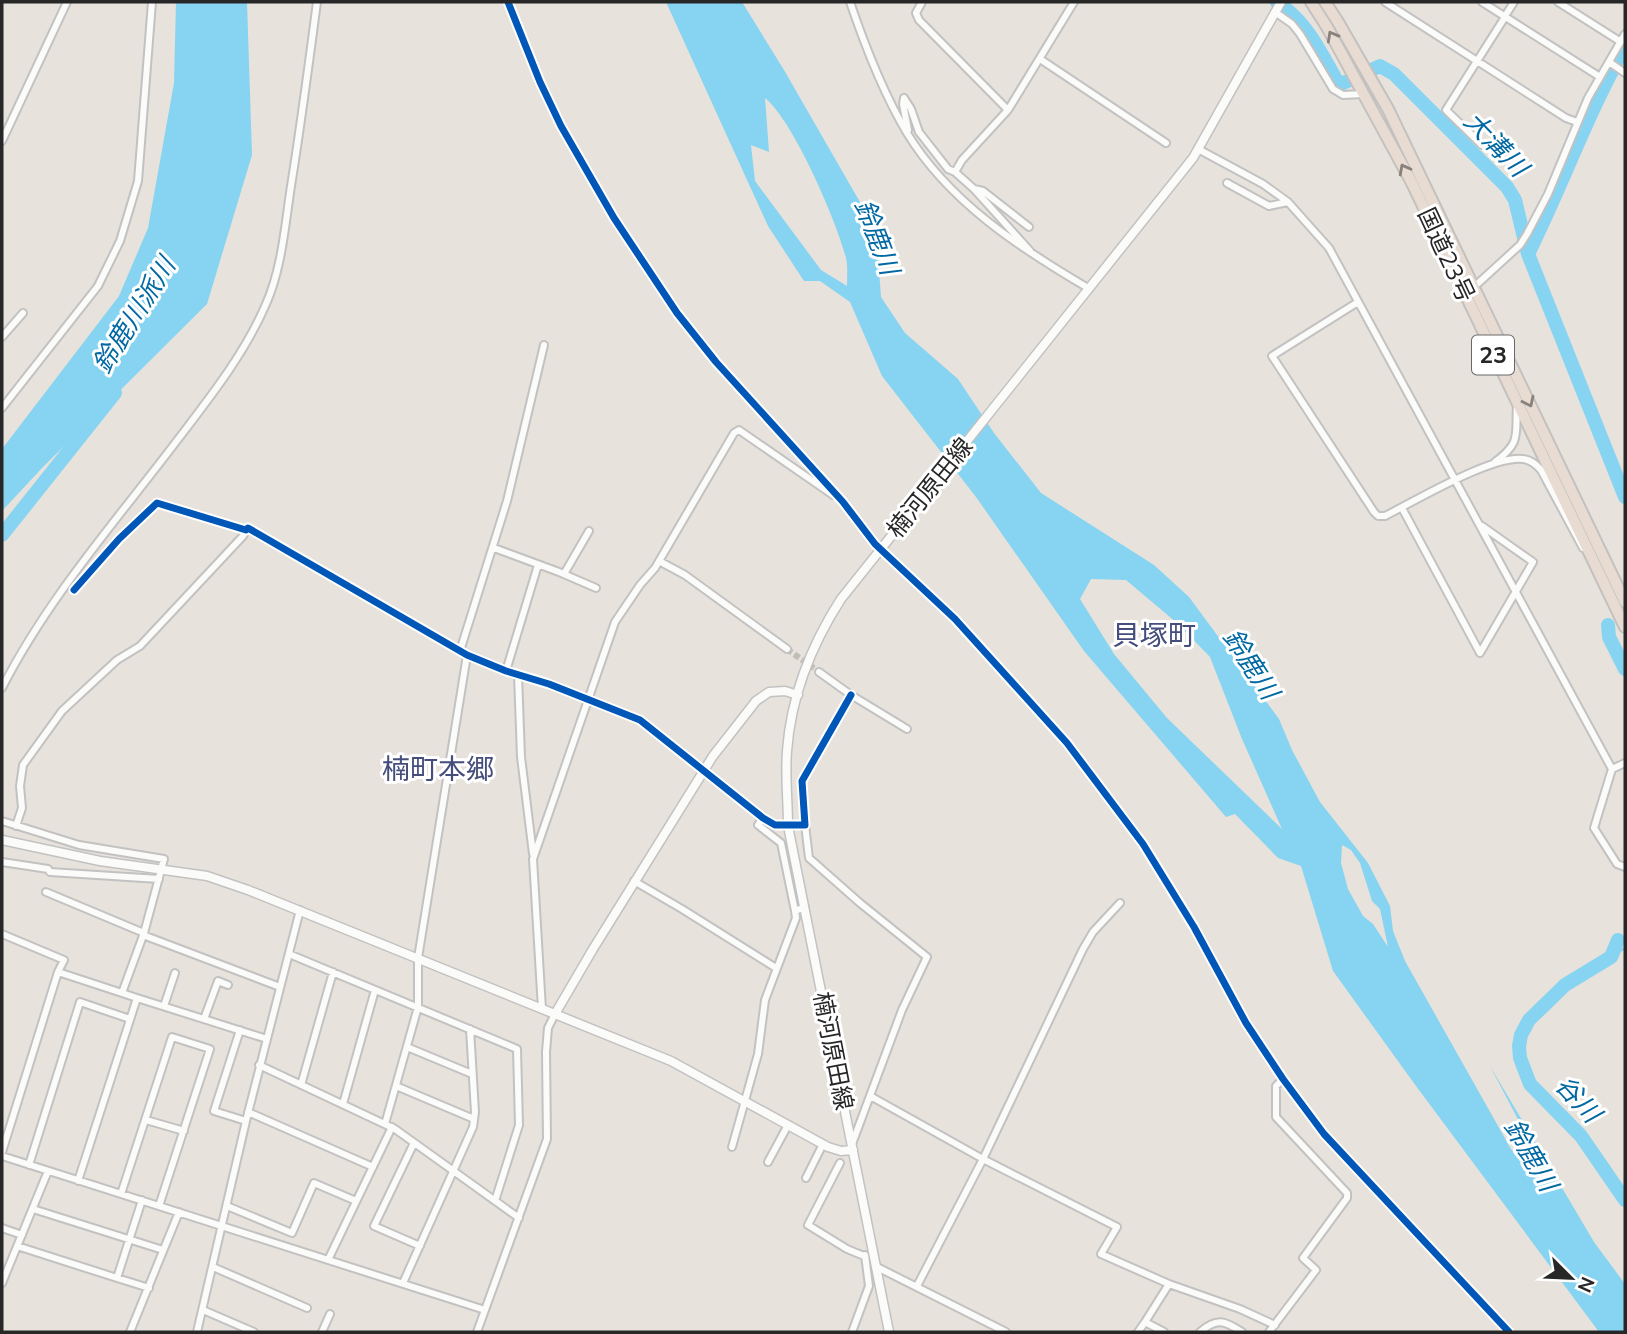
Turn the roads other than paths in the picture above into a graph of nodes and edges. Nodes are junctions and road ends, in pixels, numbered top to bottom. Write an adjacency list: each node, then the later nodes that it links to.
1 (67, 2): 26 (street)
2 (152, 2): 43 (street)
3 (317, 2): 67 (street)
4 (508, 2): 46 (street)
5 (850, 2): 25 (street)
6 (922, 2): 23 (street)
7 (1074, 2): 18 (street)
8 (1311, 2): 22 (highway, 国道23号 / 23, one-way to 8)
9 (1325, 2): 36 (highway, 国道23号 / 23)
10 (1385, 2): 19 (street)
11 (1482, 2): 15 (street)
12 (1514, 2): 15 (street)
13 (1558, 2): 17 (street)
14 (1277, 8): 22 (street); 29 (main road, 楠河原田線)
15 (1505, 17): 19 (street); 21 (street)
16 (1625, 34): 17 (street)
17 (1621, 42): 20 (street)
18 (1040, 59): 23 (street); 27 (street)
19 (1476, 61): 24 (street); 28 (street)
20 (1616, 67): 21 (street)
21 (1600, 77): 24 (street)
22 (1364, 94): 42 (highway, 国道23号 / 23, one-way to 22)
23 (1007, 110): 30 (street)
24 (1577, 122): 36 (street)
25 (908, 134): 30 (street); 35 (street)
26 (2, 141)
27 (1166, 143)
28 (1482, 145)
29 (1198, 149): 33 (street); 37 (main road, 楠河原田線)
30 (955, 172): 32 (street)
31 (1227, 183): 33 (street)
32 (974, 189): 34 (street); 35 (street)
33 (1288, 202): 38 (street)
34 (1028, 228)
35 (1036, 257): 37 (street)
36 (1475, 287): 60 (highway, 国道23号 / 23, one-way to 60)
37 (1088, 288): 52 (main road, 楠河原田線)
38 (1358, 302): 45 (street); 47 (street)
39 (23, 313): 40 (street)
40 (2, 337)
41 (544, 345): 51 (street)
42 (1517, 404): 44 (street); 54 (highway, 国道23号 / 23)
43 (2, 408)
44 (1490, 465): 45 (street); 54 (street)
45 (1455, 482): 47 (street); 48 (street)
46 (843, 502): 52 (street); 53 (street)
47 (1402, 508): 59 (street)
48 (1480, 525): 59 (street); 59 (street)
49 (246, 530): 58 (street); 63 (street); 80 (street)
50 (589, 531): 56 (street)
51 (494, 548): 55 (street); 63 (street)
52 (881, 549): 69 (main road, 楠河原田線); 119 (street)
53 (659, 561): 62 (street); 72 (street)
54 (1594, 562): 61 (highway, 国道23号 / 23)
55 (538, 565): 56 (street); 64 (street)
56 (564, 574): 57 (street)
57 (596, 588)
58 (74, 590)
59 (1515, 592): 75 (street)
60 (1625, 602)
61 (1625, 627)
62 (788, 649)
63 (464, 653): 64 (street); 97 (street)
64 (506, 671): 66 (street)
65 (819, 672): 70 (street)
66 (518, 675): 72 (street); 83 (street)
67 (7, 678): 68 (street); 71 (street)
68 (2, 688)
69 (798, 695): 76 (main road); 81 (main road, 楠河原田線)
70 (851, 695): 73 (street); 79 (street)
71 (2, 696)
72 (588, 700): 76 (street); 83 (street)
73 (906, 729)
74 (1625, 763): 75 (street)
75 (1612, 769): 85 (street)
76 (703, 770): 77 (street); 88 (main road)
77 (763, 818): 81 (street); 93 (street)
78 (2, 821): 80 (street)
79 (805, 825): 81 (street); 122 (street)
80 (16, 826): 86 (street)
81 (789, 826): 91 (main road, 楠河原田線)
82 (2, 840): 86 (main road)
83 (533, 859): 109 (street)
84 (2, 862): 87 (street)
85 (1625, 867)
86 (162, 869): 87 (street); 92 (main road)
87 (159, 879): 95 (street)
88 (634, 881): 98 (street); 110 (main road)
89 (46, 892): 95 (street)
90 (1120, 903): 137 (street)
91 (805, 907): 93 (street); 135 (main road, 楠河原田線)
92 (300, 910): 96 (street); 97 (main road)
93 (795, 911): 98 (street)
94 (2, 934): 99 (street)
95 (144, 934): 103 (street); 105 (street)
96 (289, 954): 100 (street); 103 (street)
97 (418, 958): 108 (street); 109 (main road)
98 (776, 968): 123 (street)
99 (58, 972): 105 (street); 136 (street)
100 (333, 972): 104 (street); 120 (street)
101 (176, 973): 107 (street)
102 (228, 985): 112 (street)
103 (280, 987): 115 (street)
104 (375, 990): 108 (street); 124 (street)
105 (122, 993): 106 (street)
106 (137, 998): 107 (street); 111 (street)
107 (164, 1006): 112 (street)
108 (418, 1007): 113 (street); 116 (street)
109 (542, 1009): 110 (main road)
110 (555, 1014): 123 (main road); 154 (street)
111 (130, 1019): 140 (street); 145 (street)
112 (204, 1019): 114 (street)
113 (470, 1029): 118 (street); 148 (street)
114 (240, 1030): 115 (street); 128 (street)
115 (267, 1039): 117 (street)
116 (407, 1047): 118 (street); 121 (street)
117 (259, 1065): 120 (street); 125 (street)
118 (472, 1074): 126 (street)
119 (1283, 1079): 180 (street); 194 (street)
120 (301, 1085): 124 (street)
121 (396, 1086): 126 (street); 130 (street)
122 (872, 1097): 135 (street); 137 (street)
123 (744, 1101): 129 (main road); 134 (street)
124 (343, 1104): 130 (street)
125 (248, 1112): 128 (street); 141 (street)
126 (474, 1119): 143 (street)
127 (146, 1120): 131 (street); 131 (street); 146 (street)
128 (246, 1121): 151 (street)
129 (788, 1125): 133 (main road); 138 (street)
130 (389, 1126): 132 (street); 141 (street)
131 (184, 1132): 150 (street)
132 (414, 1143): 143 (street); 160 (street)
133 (823, 1144): 135 (main road); 144 (street)
134 (732, 1147)
135 (853, 1147): 162 (main road, 楠河原田線)
136 (2, 1154): 140 (street)
137 (983, 1159): 170 (street); 171 (street)
138 (768, 1162)
139 (840, 1163): 163 (street)
140 (29, 1165): 142 (street)
141 (373, 1167): 149 (street)
142 (48, 1171): 145 (street); 152 (street)
143 (453, 1171): 148 (street); 160 (street)
144 (806, 1178)
145 (78, 1181): 146 (street)
146 (121, 1194): 147 (street)
147 (142, 1200): 150 (street); 158 (street)
148 (495, 1200): 154 (street)
149 (356, 1201): 151 (street); 164 (street)
150 (159, 1206): 153 (street)
151 (227, 1206): 155 (street)
152 (33, 1209): 157 (street); 158 (street)
153 (179, 1212): 155 (street); 161 (street)
154 (519, 1218): 176 (street)
155 (223, 1226): 164 (street); 166 (street)
156 (2, 1228): 157 (street)
157 (22, 1235): 159 (street)
158 (129, 1239): 161 (street); 167 (street)
159 (18, 1246): 167 (street); 168 (street)
160 (419, 1246): 169 (street)
161 (163, 1250): 172 (street)
162 (874, 1254): 163 (street); 165 (main road, 楠河原田線)
163 (864, 1256): 187 (street)
164 (328, 1260): 169 (street)
165 (877, 1267): 171 (street); 188 (main road, 楠河原田線)
166 (212, 1268): 173 (street); 175 (street)
167 (117, 1278): 172 (street)
168 (2, 1283)
169 (403, 1283): 176 (street)
170 (1169, 1284): 174 (street); 178 (street)
171 (917, 1286): 181 (street)
172 (149, 1288): 182 (street)
173 (307, 1308)
174 (1233, 1308): 179 (street); 180 (street)
175 (203, 1310): 183 (street); 184 (street)
176 (485, 1310): 186 (street)
177 (330, 1314): 185 (street)
178 (1145, 1322): 189 (street); 190 (street)
179 (1227, 1322): 191 (street); 192 (street)
180 (1275, 1325): 193 (street)
181 (1003, 1331)
182 (130, 1332)
183 (197, 1332)
184 (254, 1332)
185 (322, 1332)
186 (477, 1332)
187 (852, 1332)
188 (889, 1332)
189 (1138, 1332)
190 (1164, 1332)
191 (1200, 1332)
192 (1242, 1332)
193 (1269, 1332)
194 (1509, 1332)

